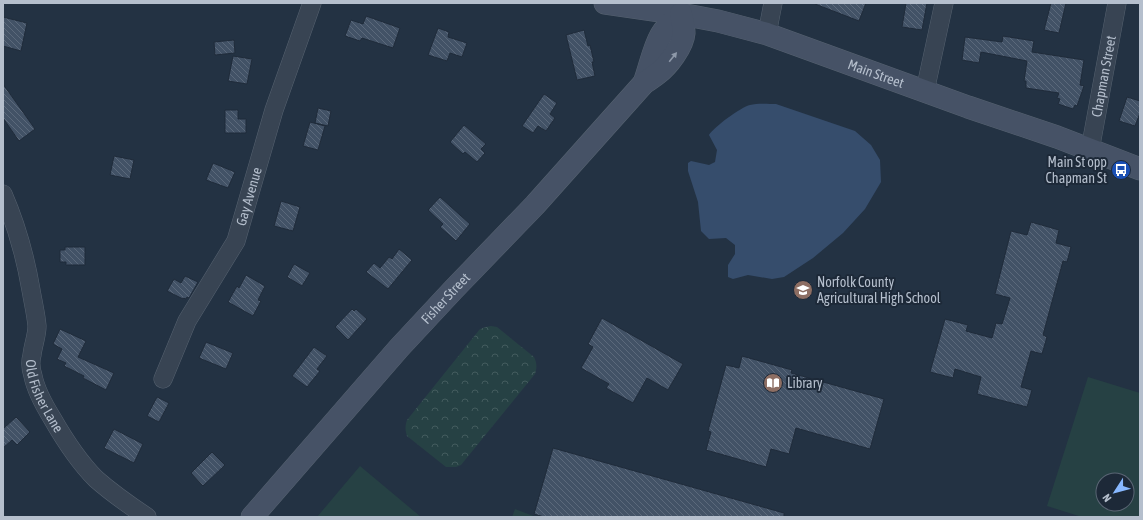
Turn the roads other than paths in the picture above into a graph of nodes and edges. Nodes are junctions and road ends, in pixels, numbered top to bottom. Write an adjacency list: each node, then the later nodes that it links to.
1 (312, 3): 12 (street, Gay Avenue)
2 (605, 3): 6 (main road, Main Street)
3 (774, 3): 7 (street)
4 (944, 3): 8 (street)
5 (1117, 3): 9 (street, Chapman Street)
6 (681, 14): 7 (main road, Main Street); 14 (main road, Fisher Street)
7 (767, 34): 8 (main road, Main Street)
8 (925, 90): 9 (main road, Main Street)
9 (1090, 150): 10 (main road, Main Street)
10 (1140, 169)
11 (3, 194): 13 (street, Old Fisher Lane)
12 (163, 379)
13 (147, 517)
14 (252, 517)

